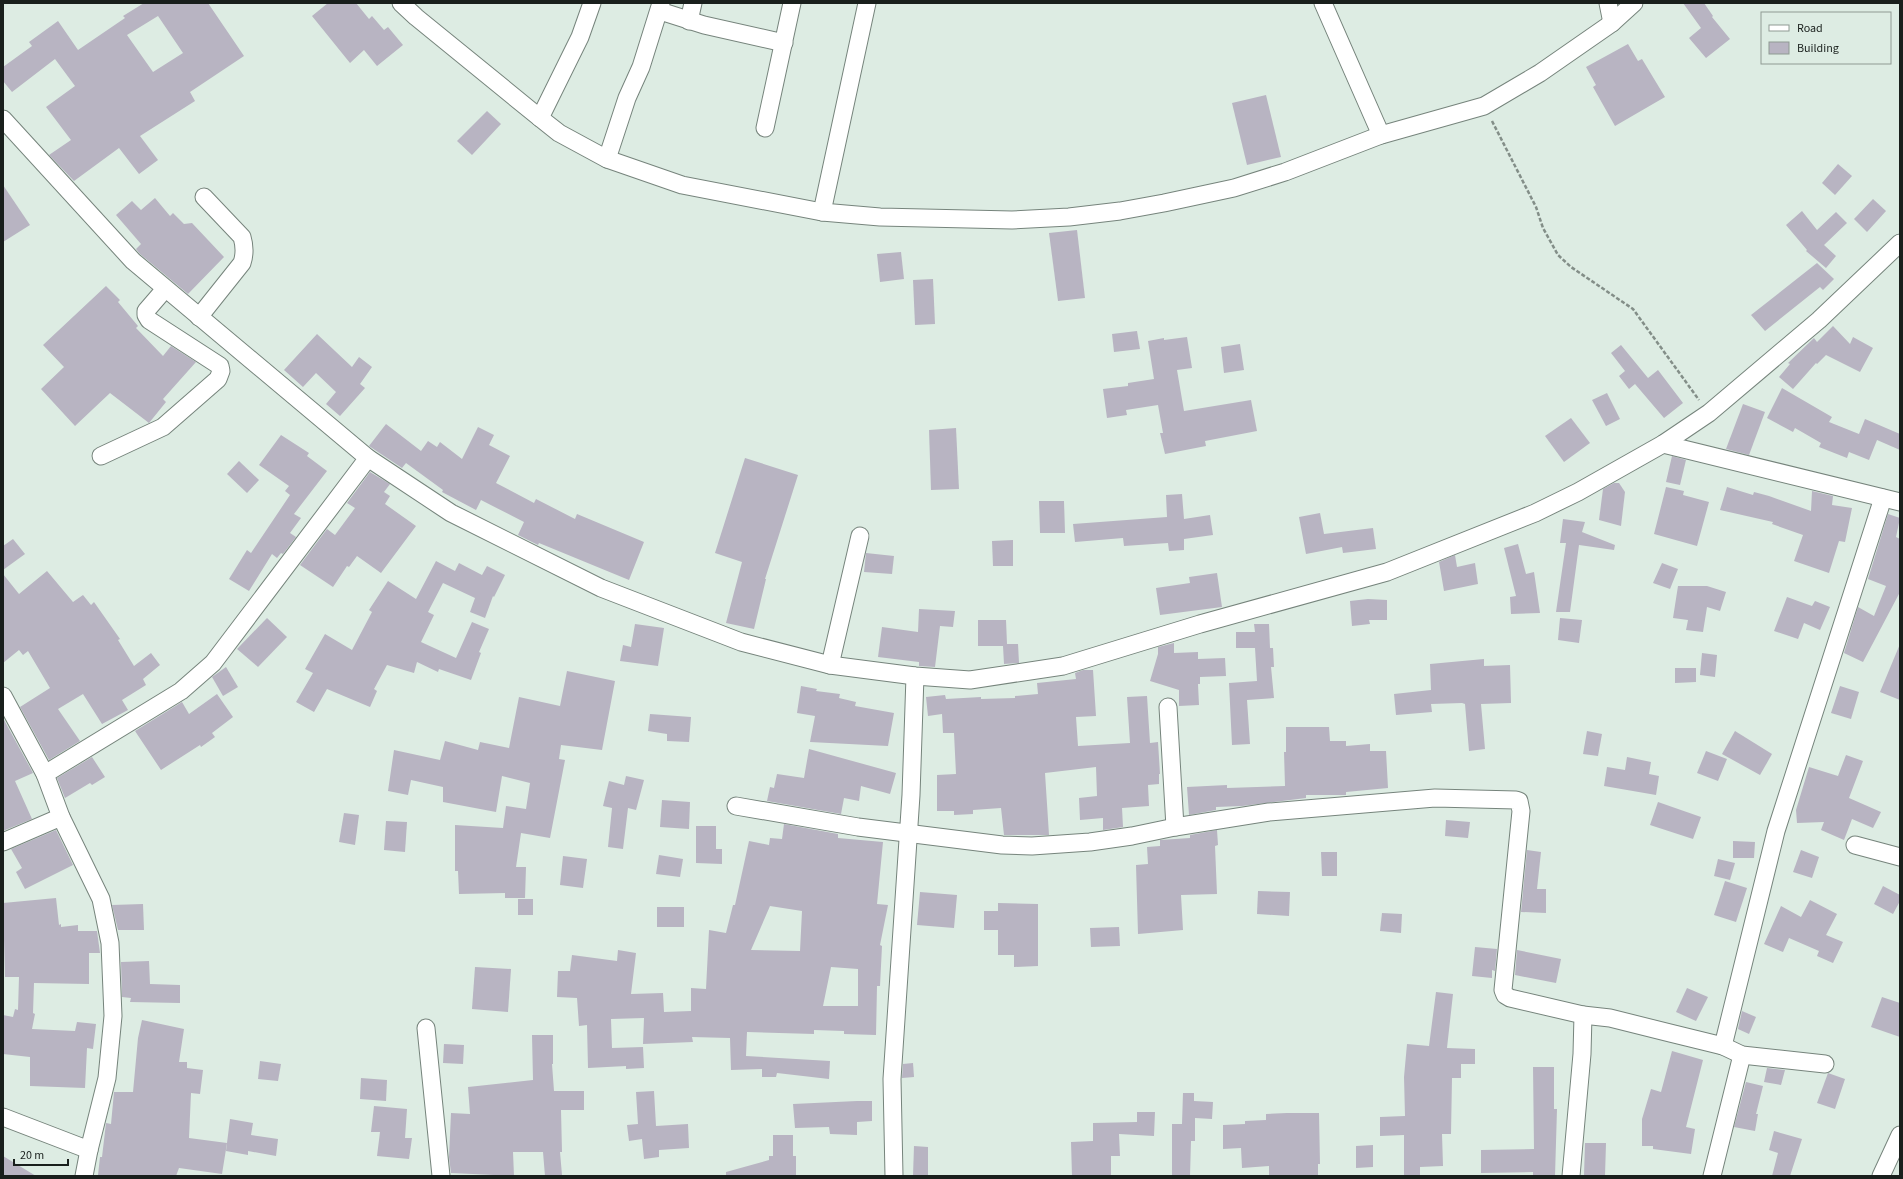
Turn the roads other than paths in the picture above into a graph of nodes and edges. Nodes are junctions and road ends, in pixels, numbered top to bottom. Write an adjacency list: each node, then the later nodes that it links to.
1 (401, 3): 13 (street)
2 (592, 3): 13 (street)
3 (693, 3): 10 (street)
4 (792, 3): 12 (street)
5 (867, 3): 19 (street)
6 (1323, 3): 16 (street)
7 (1608, 3): 11 (street)
8 (1634, 3): 11 (street)
9 (660, 7): 10 (street); 17 (street)
10 (689, 21): 12 (street)
11 (1612, 23): 16 (street)
12 (784, 43): 15 (street)
13 (540, 118): 17 (street)
14 (3, 119): 21 (street)
15 (765, 128)
16 (1381, 135): 19 (street)
17 (607, 159): 19 (street)
18 (204, 197): 22 (street)
19 (822, 212)
20 (1900, 243): 23 (street)
21 (165, 289): 22 (street); 24 (street)
22 (199, 317): 25 (street)
23 (1663, 444): 26 (street); 30 (street)
24 (101, 456)
25 (368, 458): 29 (street); 33 (street)
26 (1883, 498): 27 (street); 43 (street)
27 (1900, 502)
28 (860, 536): 29 (street)
29 (830, 665): 30 (street)
30 (915, 676): 37 (street)
31 (4, 699): 33 (street)
32 (1168, 707): 36 (street)
33 (45, 774): 35 (street)
34 (736, 806): 37 (street)
35 (61, 817): 38 (street); 48 (street)
36 (1174, 828): 37 (street); 41 (street)
37 (907, 833): 51 (street)
38 (3, 842)
39 (1855, 845): 40 (street)
40 (1900, 857)
41 (1583, 1015): 43 (street); 52 (street)
42 (426, 1028): 50 (street)
43 (1723, 1046): 44 (street)
44 (1742, 1055): 45 (street); 53 (street)
45 (1825, 1064)
46 (3, 1117): 48 (street)
47 (1900, 1135): 54 (street)
48 (88, 1150): 49 (street)
49 (84, 1176)
50 (440, 1176)
51 (894, 1176)
52 (1571, 1176)
53 (1712, 1176)
54 (1881, 1176)

